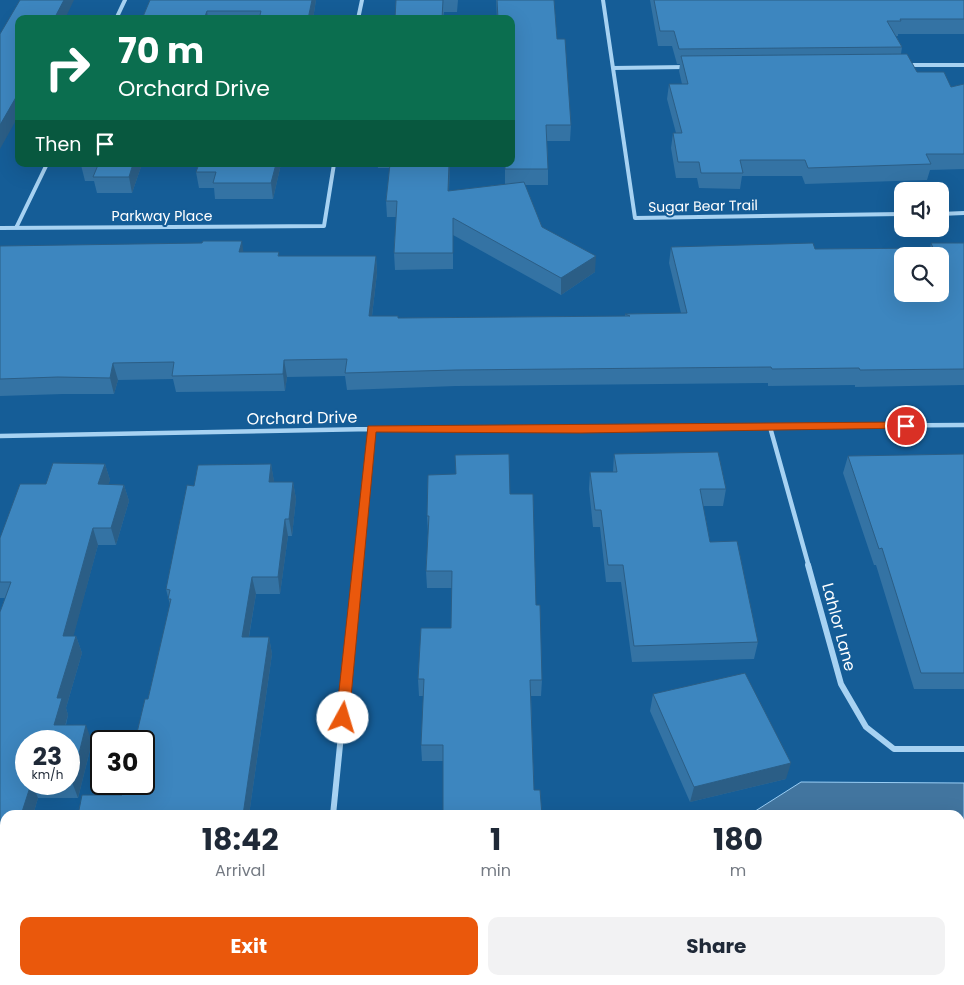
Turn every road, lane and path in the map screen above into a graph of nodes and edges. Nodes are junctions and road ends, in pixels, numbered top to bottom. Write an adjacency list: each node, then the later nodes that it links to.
1 (125, 0): 4 (street)
2 (362, 0): 5 (street)
3 (603, 0): 9 (street, Sugar Bear Trail)
4 (118, 15)
5 (359, 15)
6 (964, 64): 7 (street)
7 (905, 65)
8 (690, 67): 9 (street)
9 (613, 68): 13 (street, Sugar Bear Trail)
10 (46, 167): 16 (street)
11 (334, 167): 16 (street, Parkway Place)
12 (964, 213): 14 (street)
13 (894, 214)
14 (949, 214)
15 (0, 228): 16 (street, Parkway Place)
16 (16, 228)
17 (964, 425): 18 (street, Orchard Drive)
18 (770, 428): 19 (street, Orchard Drive); 21 (street, Lahlor Lane)
19 (371, 429): 20 (street, Orchard Drive); 22 (street)
20 (0, 436)
21 (964, 749)
22 (333, 810)

